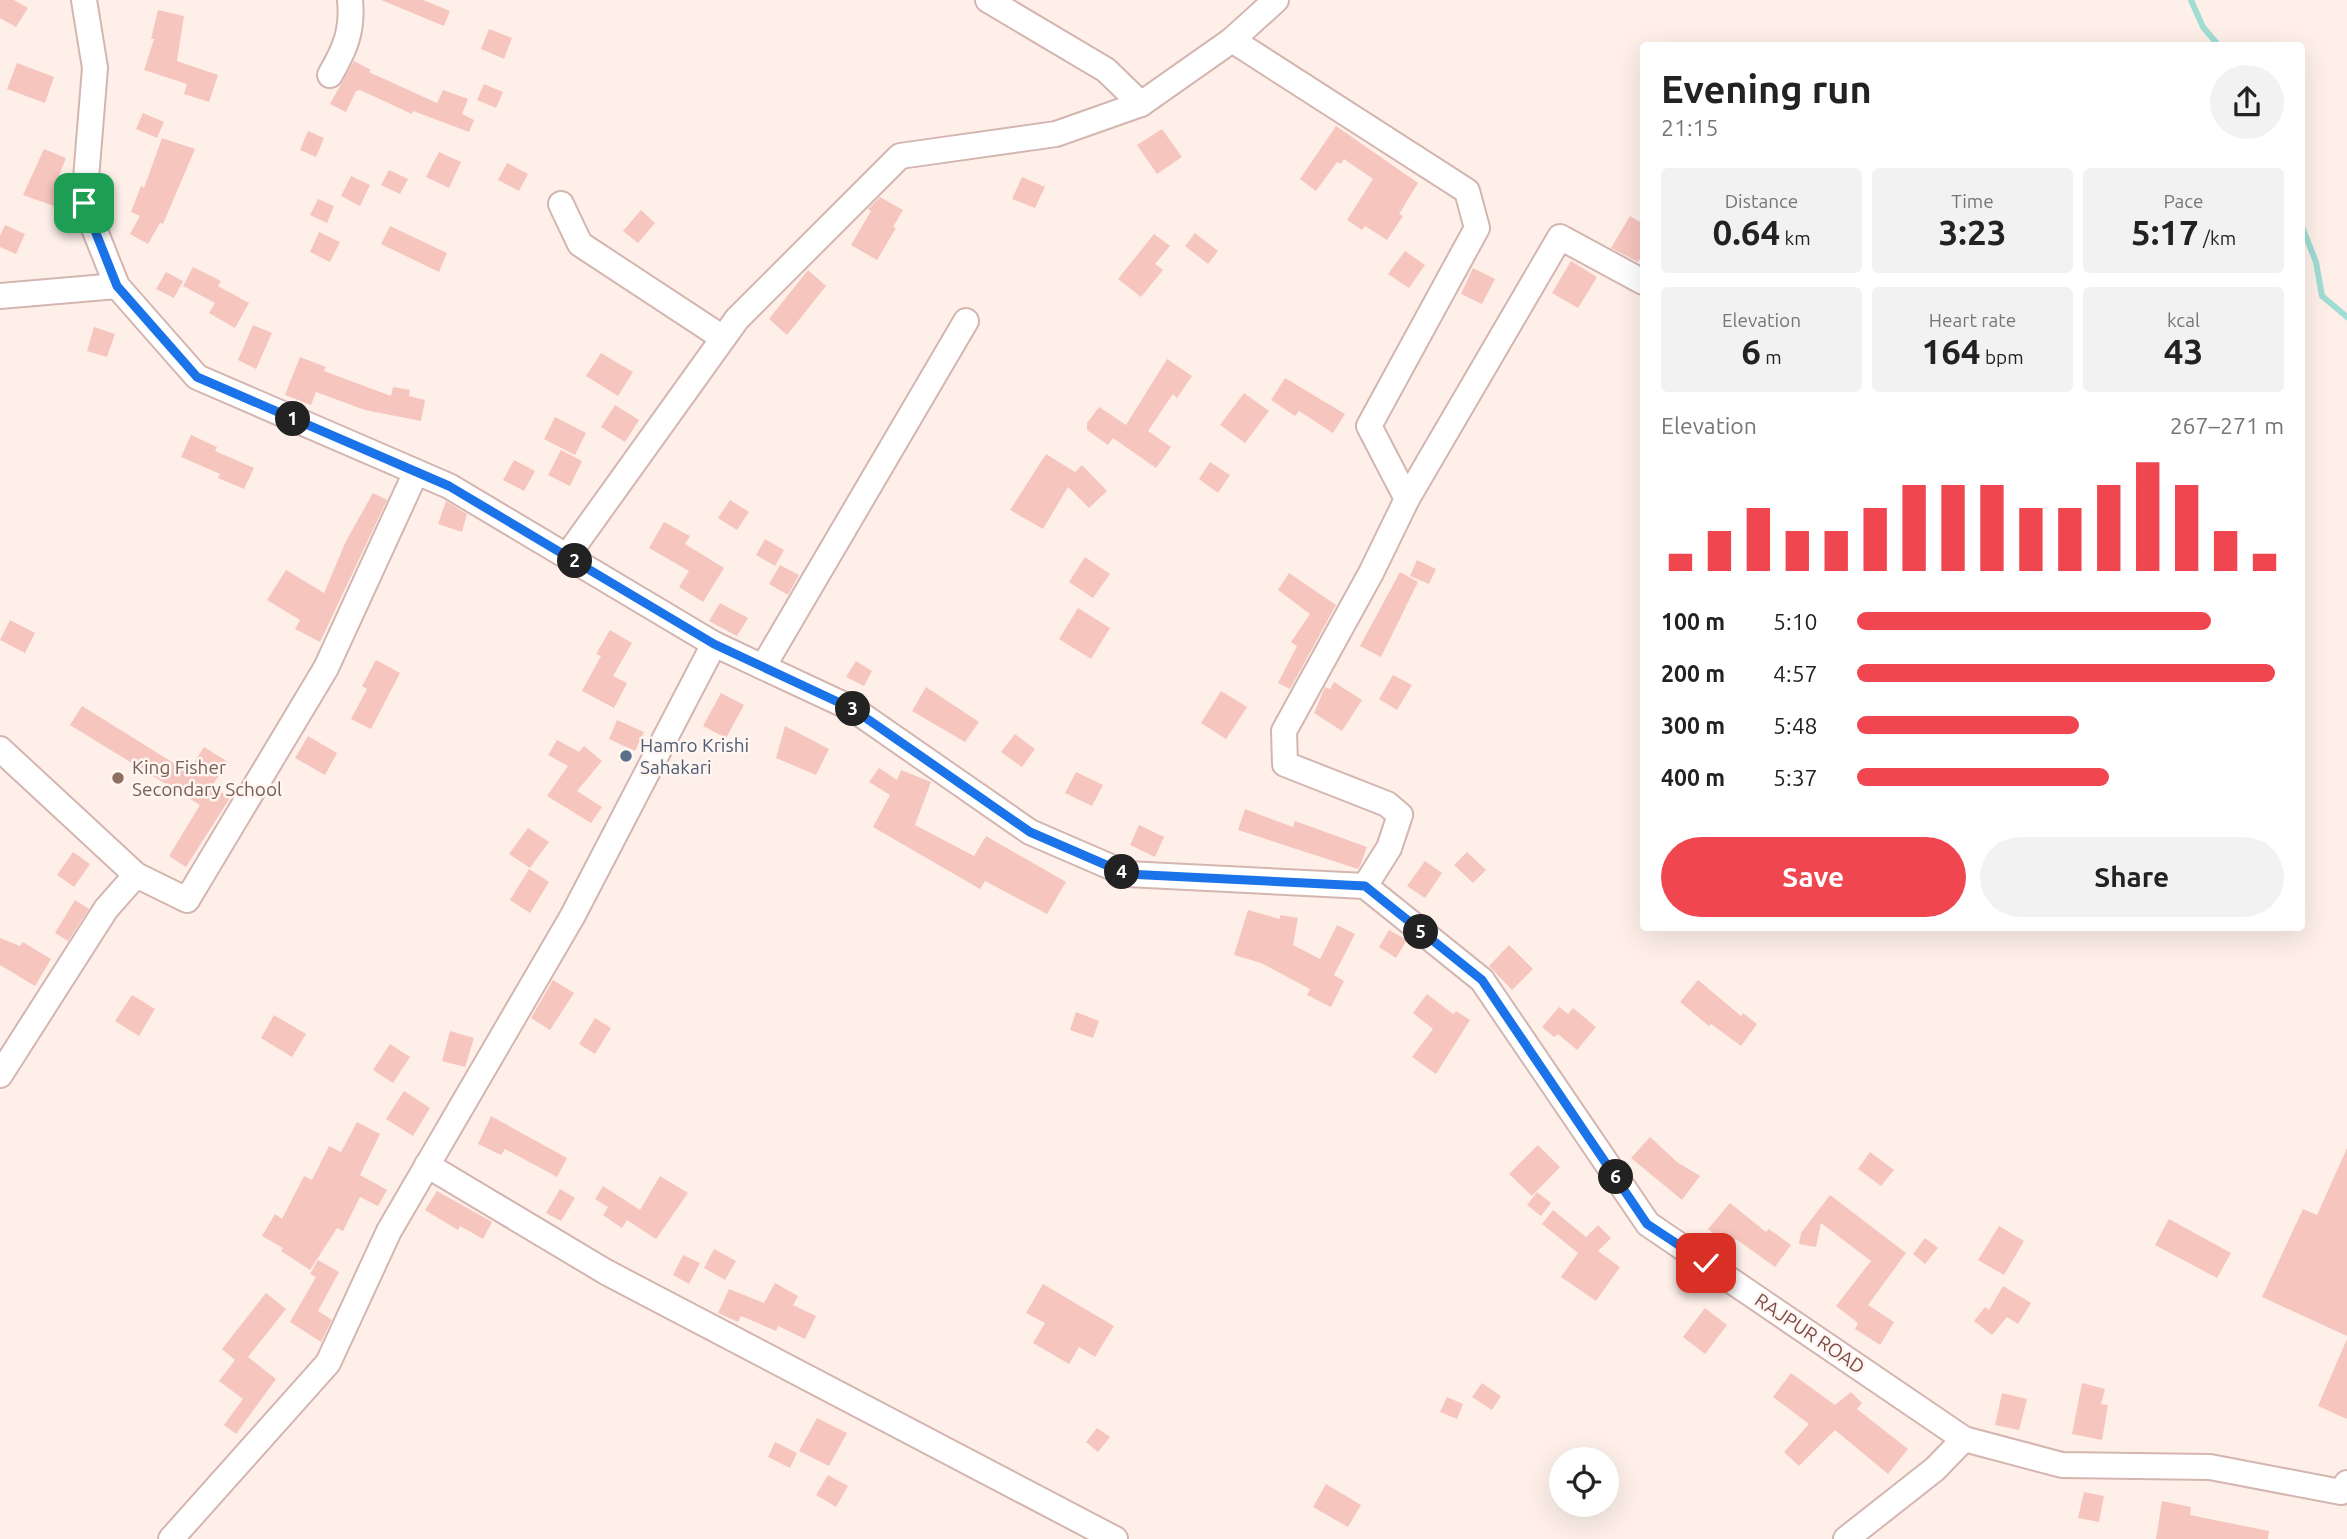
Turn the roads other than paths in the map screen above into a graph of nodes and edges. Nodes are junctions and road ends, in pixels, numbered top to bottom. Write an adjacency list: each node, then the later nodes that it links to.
1 (84, 0): 10 (street)
2 (350, 0): 6 (street)
3 (988, 0): 7 (street)
4 (1276, 0): 5 (street)
5 (1232, 40): 7 (street); 15 (street)
6 (330, 75)
7 (1141, 104): 13 (street)
8 (561, 204): 13 (street)
9 (1640, 280): 15 (street)
10 (117, 286): 11 (street); 14 (street)
11 (0, 296)
12 (966, 321): 18 (street)
13 (723, 338): 16 (street)
14 (415, 472): 16 (street); 20 (street)
15 (1407, 499): 21 (street)
16 (567, 556): 17 (street)
17 (714, 644): 18 (street); 23 (street)
18 (763, 667): 21 (street)
19 (0, 749): 20 (street)
20 (136, 875): 22 (street)
21 (1365, 886): 24 (street, RAJPUR ROAD)
22 (0, 1076)
23 (427, 1165): 26 (street); 27 (street)
24 (1964, 1440): 25 (street, RAJPUR ROAD); 28 (street)
25 (2347, 1483)
26 (171, 1539)
27 (1115, 1539)
28 (1846, 1539)

